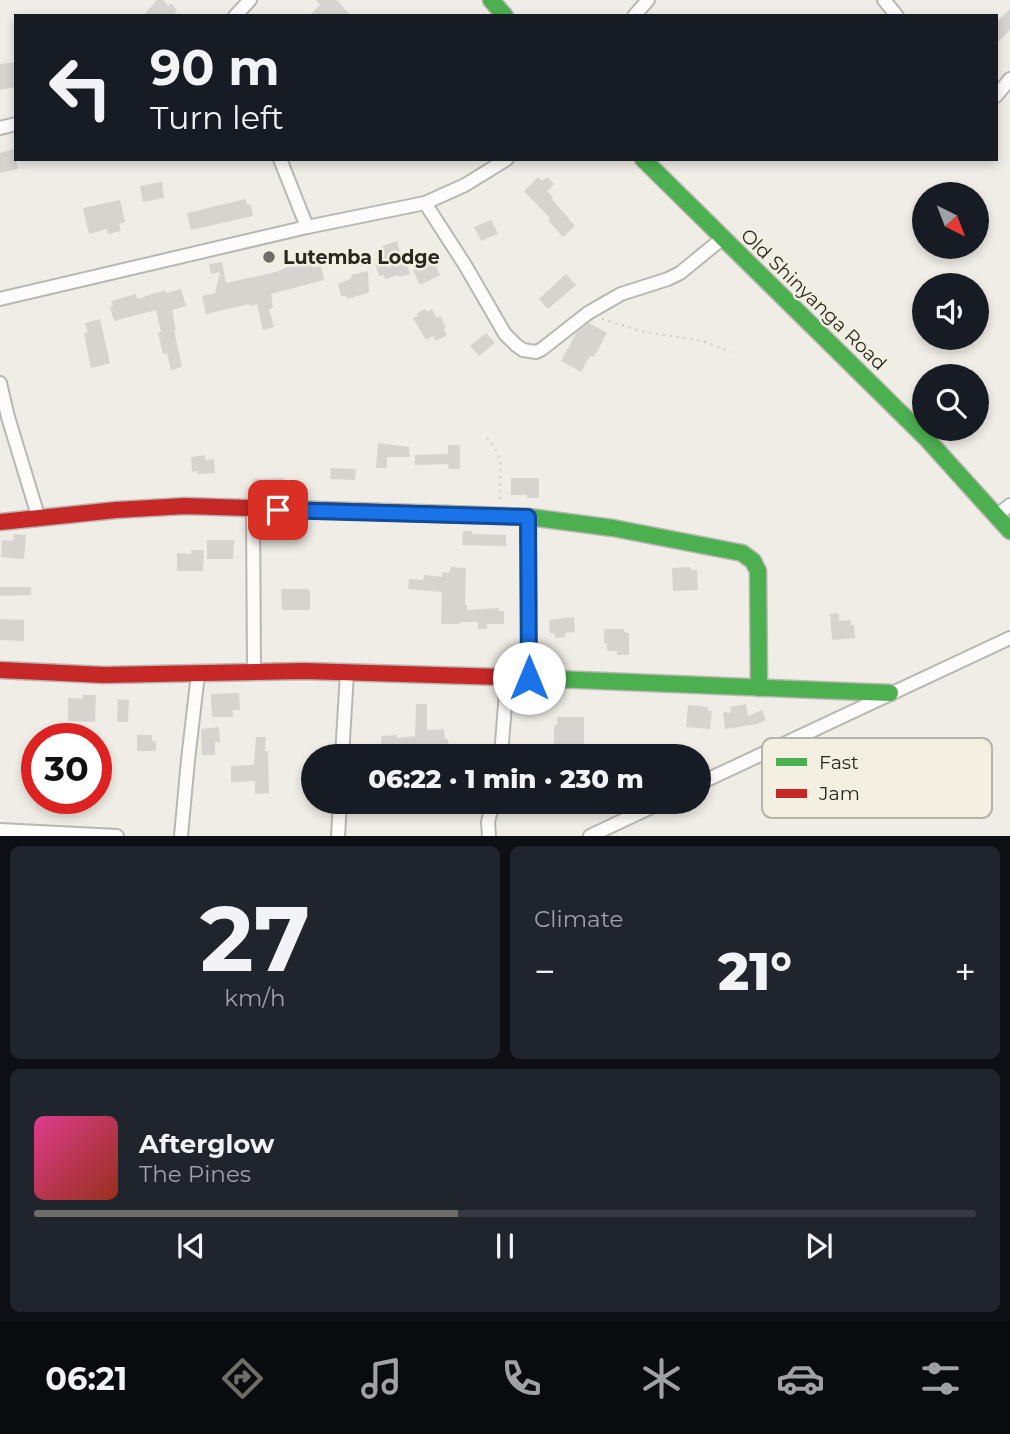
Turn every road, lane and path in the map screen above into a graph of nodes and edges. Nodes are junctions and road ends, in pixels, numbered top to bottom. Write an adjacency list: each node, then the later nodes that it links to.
1 (250, 0): 5 (street)
2 (491, 0): 6 (street)
3 (648, 0): 7 (street)
4 (884, 0): 8 (street)
5 (237, 14)
6 (503, 14)
7 (636, 14)
8 (895, 14)
9 (1010, 79): 10 (street)
10 (998, 94)
11 (280, 161): 15 (street)
12 (504, 161): 14 (street)
13 (645, 161): 16 (street, Old Shinyanga Road)
14 (425, 203): 15 (street); 18 (street)
15 (307, 227): 17 (street)
16 (723, 239): 18 (street); 24 (street, Old Shinyanga Road)
17 (0, 299)
18 (588, 313): 19 (path)
19 (731, 352)
20 (0, 383): 27 (street)
21 (487, 438): 25 (path)
22 (1010, 505): 24 (street)
23 (253, 509): 25 (street); 27 (street); 32 (street)
24 (996, 516): 29 (street, Old Shinyanga Road)
25 (509, 517): 26 (street)
26 (528, 517): 36 (street); 37 (street)
27 (39, 519): 28 (street)
28 (0, 522)
29 (1010, 531)
30 (1010, 638): 38 (street)
31 (0, 670): 34 (street)
32 (254, 671): 33 (street); 34 (street)
33 (347, 673): 35 (street); 40 (street)
34 (198, 674): 49 (street)
35 (507, 678): 36 (street); 41 (street)
36 (529, 678): 37 (street)
37 (759, 688): 38 (street)
38 (890, 693): 39 (street)
39 (795, 738)
40 (343, 744)
41 (502, 744)
42 (762, 754): 43 (street)
43 (711, 778)
44 (339, 814): 50 (street)
45 (490, 814): 51 (street)
46 (636, 814): 52 (street)
47 (0, 830): 48 (street)
48 (117, 835)
49 (181, 835)
50 (338, 835)
51 (489, 835)
52 (590, 835)

